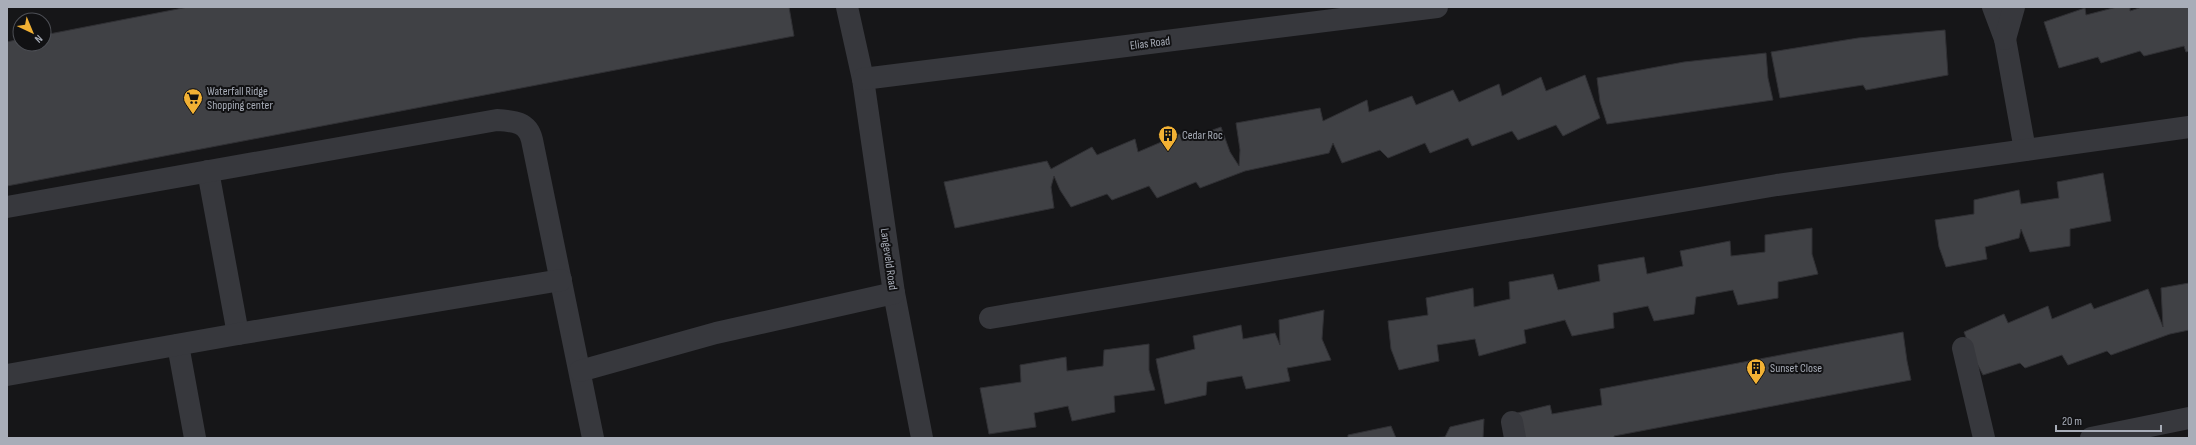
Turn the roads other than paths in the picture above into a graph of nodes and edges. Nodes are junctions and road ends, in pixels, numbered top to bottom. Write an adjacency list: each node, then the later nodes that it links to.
1 (847, 7): 6 (street, Langeveld Road)
2 (1436, 7): 6 (street, Elias Road)
3 (1993, 7): 5 (street)
4 (2014, 7): 5 (street)
5 (2005, 39): 8 (street)
6 (863, 79): 12 (street, Langeveld Road)
7 (2189, 127): 8 (street)
8 (2025, 150): 13 (street)
9 (208, 171): 10 (street); 11 (street); 14 (street)
10 (7, 207)
11 (561, 280): 14 (street); 17 (street)
12 (894, 292): 17 (street); 22 (street, Langeveld Road)
13 (990, 318)
14 (238, 334): 15 (street)
15 (178, 344): 18 (street); 20 (street)
16 (1963, 348): 23 (street)
17 (580, 371): 21 (street)
18 (7, 375)
19 (2189, 418): 24 (street)
20 (195, 438)
21 (593, 438)
22 (922, 438)
23 (1984, 438)
24 (2091, 438)

